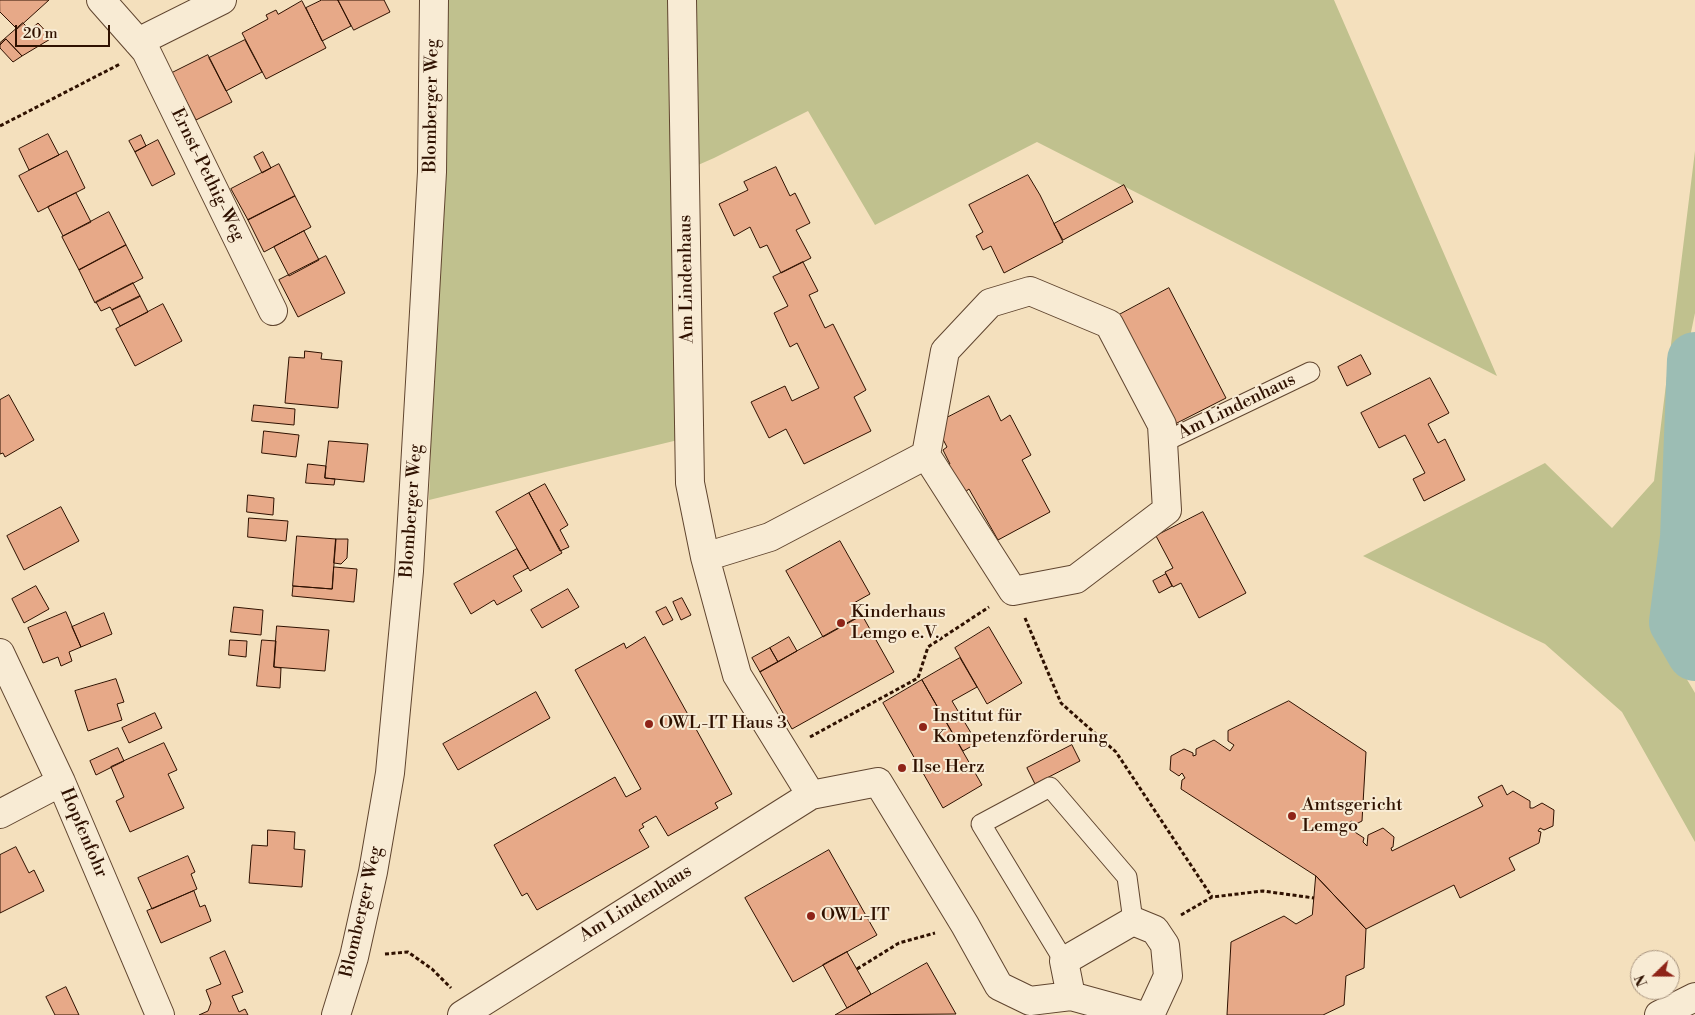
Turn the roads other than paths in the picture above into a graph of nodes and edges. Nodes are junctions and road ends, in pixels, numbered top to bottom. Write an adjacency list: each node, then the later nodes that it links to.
1 (101, 0): 5 (street, Ernst-Pethig-Weg)
2 (222, 0): 5 (street)
3 (434, 0): 21 (street, Blomberger Weg)
4 (682, 0): 10 (street, Am Lindenhaus)
5 (142, 46): 6 (street, Ernst-Pethig-Weg)
6 (273, 311)
7 (1310, 372): 8 (lane, Am Lindenhaus)
8 (1164, 442): 9 (street, Am Lindenhaus); 9 (street, Am Lindenhaus)
9 (926, 455): 10 (street)
10 (705, 557): 13 (street, Am Lindenhaus)
11 (0, 653): 12 (street, Hopfenfohr)
12 (61, 782): 14 (street); 20 (street, Hopfenfohr)
13 (811, 795): 17 (street, Am Lindenhaus); 19 (street, Am Lindenhaus)
14 (0, 814)
15 (1144, 926): 16 (street); 16 (lane); 23 (street)
16 (1064, 961): 17 (street)
17 (1072, 996): 22 (street, Am Lindenhaus)
18 (1695, 997): 24 (street)
19 (466, 1012)
20 (160, 1015)
21 (336, 1015)
22 (1140, 1015)
23 (1150, 1015)
24 (1659, 1015)

